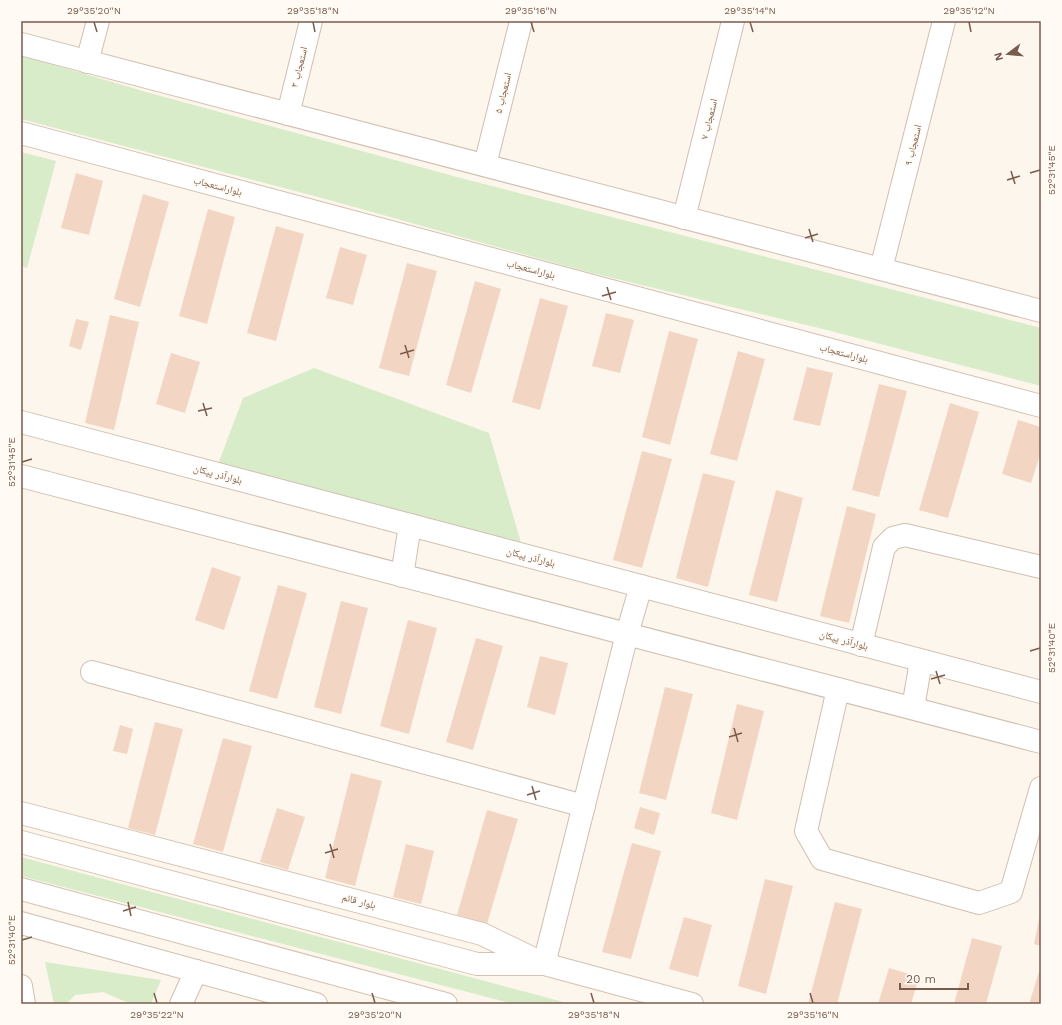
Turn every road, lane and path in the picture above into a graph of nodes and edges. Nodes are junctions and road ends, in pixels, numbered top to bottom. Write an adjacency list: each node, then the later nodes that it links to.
1 (98, 21): 7 (street)
2 (311, 21): 8 (street, استعجاب ۳)
3 (521, 21): 10 (street, استعجاب ۵)
4 (733, 21): 11 (street, استعجاب ۷)
5 (944, 21): 12 (street, استعجاب ۹)
6 (21, 44): 7 (street)
7 (88, 62): 8 (street)
8 (288, 114): 10 (street)
9 (21, 133): 14 (street, بلواراستعجاب)
10 (485, 165): 11 (street)
11 (684, 218): 12 (street)
12 (881, 269): 13 (street)
13 (1041, 311)
14 (1041, 406)
15 (21, 422): 17 (street, بلوارآذر پیکان)
16 (21, 476): 19 (street)
17 (410, 525): 19 (street); 20 (street, بلوارآذر پیکان)
18 (1041, 567): 22 (street)
19 (402, 576): 21 (street)
20 (641, 586): 21 (street); 22 (street, بلوارآذر پیکان)
21 (627, 634): 25 (street); 30 (street)
22 (861, 645): 23 (street, بلوارآذر پیکان)
23 (921, 661): 26 (street, بلوارآذر پیکان); 27 (street)
24 (92, 672): 30 (street)
25 (838, 689): 27 (street); 29 (street)
26 (1041, 692)
27 (913, 708): 28 (street)
28 (1041, 742)
29 (1041, 788)
30 (584, 806): 35 (street)
31 (21, 813): 35 (street, بلوار قائم)
32 (21, 842): 35 (street)
33 (21, 889): 41 (street)
34 (21, 923): 36 (street)
35 (544, 964): 42 (street, بلوار قائم)
36 (196, 971): 39 (street); 40 (street)
37 (21, 986): 38 (street)
38 (24, 1004)
39 (181, 1004)
40 (316, 1004)
41 (446, 1004)
42 (692, 1004)

